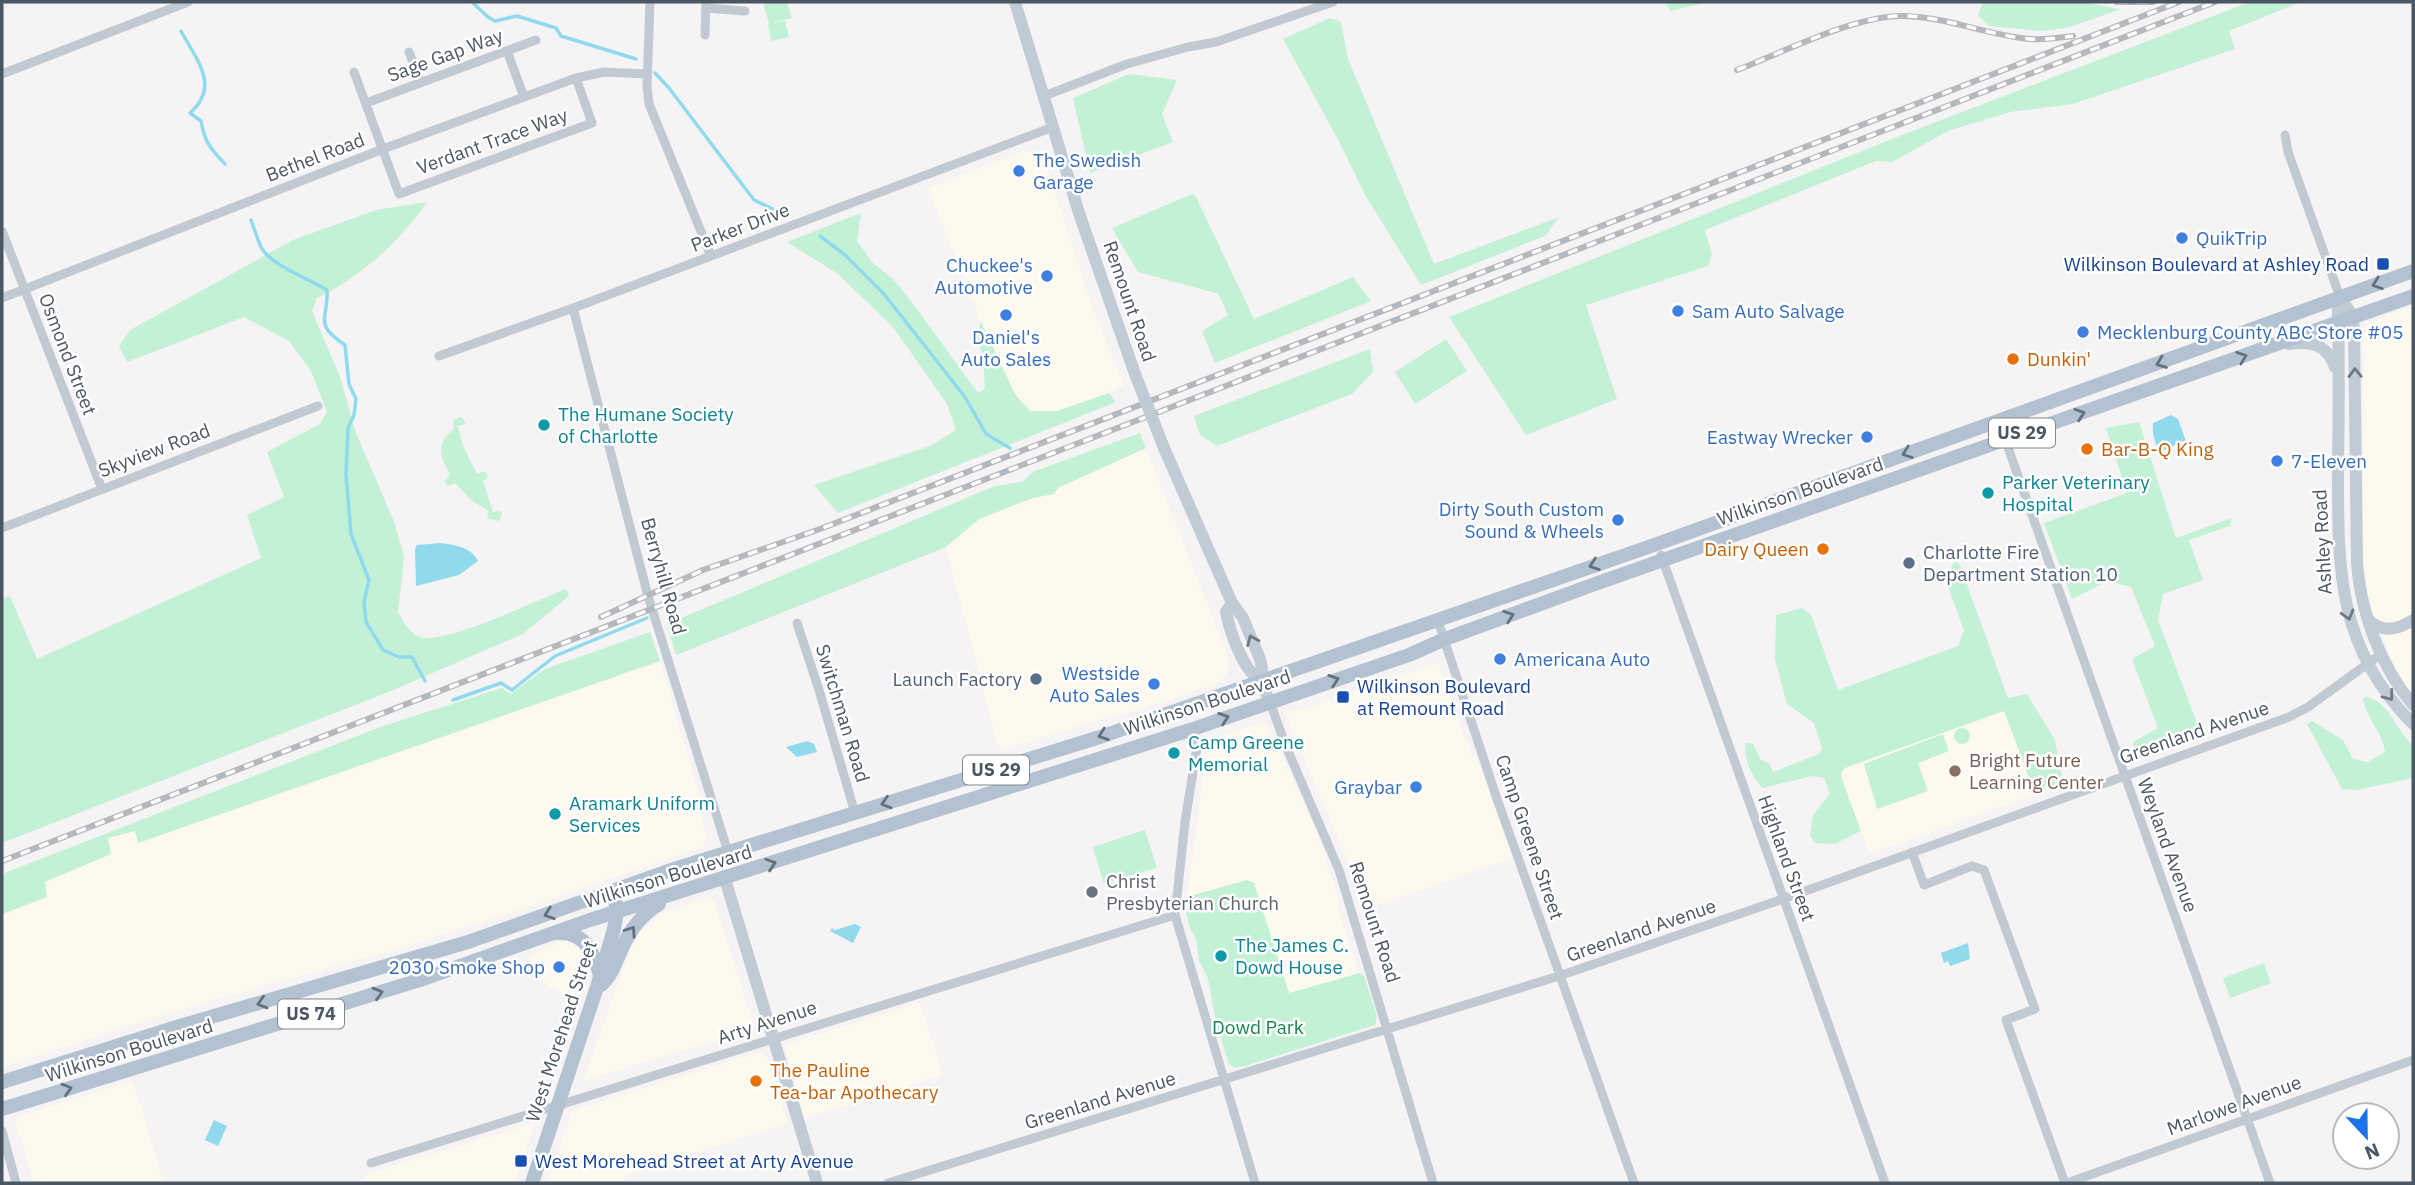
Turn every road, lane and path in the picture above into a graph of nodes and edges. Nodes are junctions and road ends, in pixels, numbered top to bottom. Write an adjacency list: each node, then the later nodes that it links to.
1 (188, 2): 12 (street)
2 (650, 2): 13 (street)
3 (1015, 2): 16 (street, Remount Road)
4 (1333, 2): 16 (street)
5 (706, 5): 6 (street); 7 (street)
6 (745, 11)
7 (705, 35)
8 (536, 40): 9 (street, Sage Gap Way)
9 (507, 51): 15 (street, Sage Gap Way); 17 (street)
10 (409, 52): 15 (street)
11 (354, 72): 18 (street)
12 (2, 74)
13 (647, 74): 14 (street, Bethel Road); 23 (street)
14 (576, 78): 17 (street, Bethel Road); 21 (street, Verdant Trace Way)
15 (421, 83): 18 (street, Sage Gap Way)
16 (1044, 96): 19 (street, Remount Road)
17 (524, 97): 21 (street, Bethel Road)
18 (366, 103): 21 (street)
19 (1053, 127): 23 (street, Parker Drive); 50 (street, Remount Road, bridge)
20 (2285, 135): 27 (street, Ashley Road)
21 (383, 149): 25 (street, Bethel Road)
22 (2, 231): 25 (street, Osmond Street)
23 (711, 256): 29 (street, Parker Drive)
24 (2413, 271): 27 (main road, Wilkinson Boulevard / US 29, one-way to 27)
25 (24, 289): 28 (street, Bethel Road); 39 (street, Osmond Street)
26 (2413, 296): 30 (main road, Wilkinson Boulevard / US 29)
27 (2340, 297): 30 (street, Ashley Road); 33 (main road, Wilkinson Boulevard / US 29, one-way to 33)
28 (2, 298)
29 (573, 308): 32 (street, Parker Drive); 57 (street, Berryhill Road)
30 (2345, 320): 31 (main road, Wilkinson Boulevard / US 29); 34 (street, Ashley Road); 43 (street, Ashley Road, one-way to 30)
31 (2282, 342): 34 (street); 37 (main road, Wilkinson Boulevard / US 29, one-way to 31)
32 (439, 356)
33 (2110, 382): 36 (main road, Wilkinson Boulevard / US 29); 37 (main road)
34 (2338, 385): 49 (street, Ashley Road, one-way to 49)
35 (318, 406): 39 (street, Skyview Road)
36 (1997, 421): 38 (main road); 41 (main road, Wilkinson Boulevard / US 29, one-way to 41)
37 (2005, 439): 38 (main road, Wilkinson Boulevard / US 29); 55 (street, Weyland Avenue)
38 (1904, 475): 42 (main road, Wilkinson Boulevard / US 29)
39 (102, 489): 40 (street, Skyview Road)
40 (2, 528)
41 (1657, 544): 42 (street, Highland Street); 45 (main road, Wilkinson Boulevard / US 29, one-way to 45)
42 (1663, 560): 47 (main road, Wilkinson Boulevard / US 29, one-way to 42); 62 (street, Highland Street)
43 (2366, 615): 44 (street); 48 (street, Ashley Road)
44 (2413, 620)
45 (1438, 621): 47 (street, Camp Greene Street); 50 (main road, Wilkinson Boulevard / US 29)
46 (797, 623): 56 (street, Switchman Road)
47 (1445, 639): 51 (main road, Wilkinson Boulevard / US 29, one-way to 47); 66 (street, Camp Greene Street)
48 (2381, 654): 49 (street, Greenland Avenue); 52 (street, Ashley Road)
49 (2368, 664): 53 (street, Ashley Road, one-way to 53); 55 (street, Greenland Avenue)
50 (1260, 680): 51 (street, Remount Road); 56 (main road, Wilkinson Boulevard / US 29, one-way to 56)
51 (1270, 702): 54 (main road, Wilkinson Boulevard / US 29, one-way to 51); 68 (street, Remount Road)
52 (2413, 705)
53 (2413, 724)
54 (1193, 729): 59 (main road, Wilkinson Boulevard / US 29, one-way to 54); 64 (street)
55 (2125, 776): 58 (street, Greenland Avenue); 75 (street, Weyland Avenue)
56 (855, 813): 57 (main road, Wilkinson Boulevard / US 29)
57 (729, 852): 60 (main road, Wilkinson Boulevard / US 29)
58 (1912, 852): 62 (street, Greenland Avenue); 86 (street)
59 (725, 879): 61 (main road, Wilkinson Boulevard / US 29); 69 (street)
60 (613, 890): 63 (main road, West Morehead Street); 72 (main road, Wilkinson Boulevard / US 74, one-way to 72)
61 (682, 892): 63 (main road, Wilkinson Boulevard / US 29); 67 (main road, one-way to 61)
62 (1783, 899): 66 (street, Greenland Avenue); 85 (street, Highland Street)
63 (617, 912): 65 (main road, Wilkinson Boulevard / US 74); 67 (main road, West Morehead Street)
64 (1175, 915): 69 (street, Arty Avenue); 71 (street)
65 (542, 936): 67 (main road); 74 (main road, Wilkinson Boulevard / US 74, one-way to 65)
66 (1559, 976): 68 (street, Greenland Avenue); 84 (street, Camp Greene Street)
67 (599, 981): 73 (main road, West Morehead Street)
68 (1389, 1030): 71 (street, Greenland Avenue); 83 (street, Remount Road)
69 (774, 1039): 73 (street, Arty Avenue); 80 (street)
70 (2413, 1060): 75 (street, Marlowe Avenue)
71 (1223, 1081): 81 (street, Greenland Avenue); 82 (street)
72 (2, 1082)
73 (558, 1106): 77 (street, Arty Avenue); 79 (main road, West Morehead Street)
74 (2, 1109)
75 (2247, 1119): 86 (street, Marlowe Avenue); 87 (street, Weyland Avenue)
76 (2, 1131): 78 (street)
77 (371, 1164)
78 (16, 1183)
79 (532, 1183)
80 (817, 1183)
81 (888, 1183)
82 (1255, 1183)
83 (1433, 1183)
84 (1634, 1183)
85 (1885, 1183)
86 (2066, 1183)
87 (2270, 1183)

